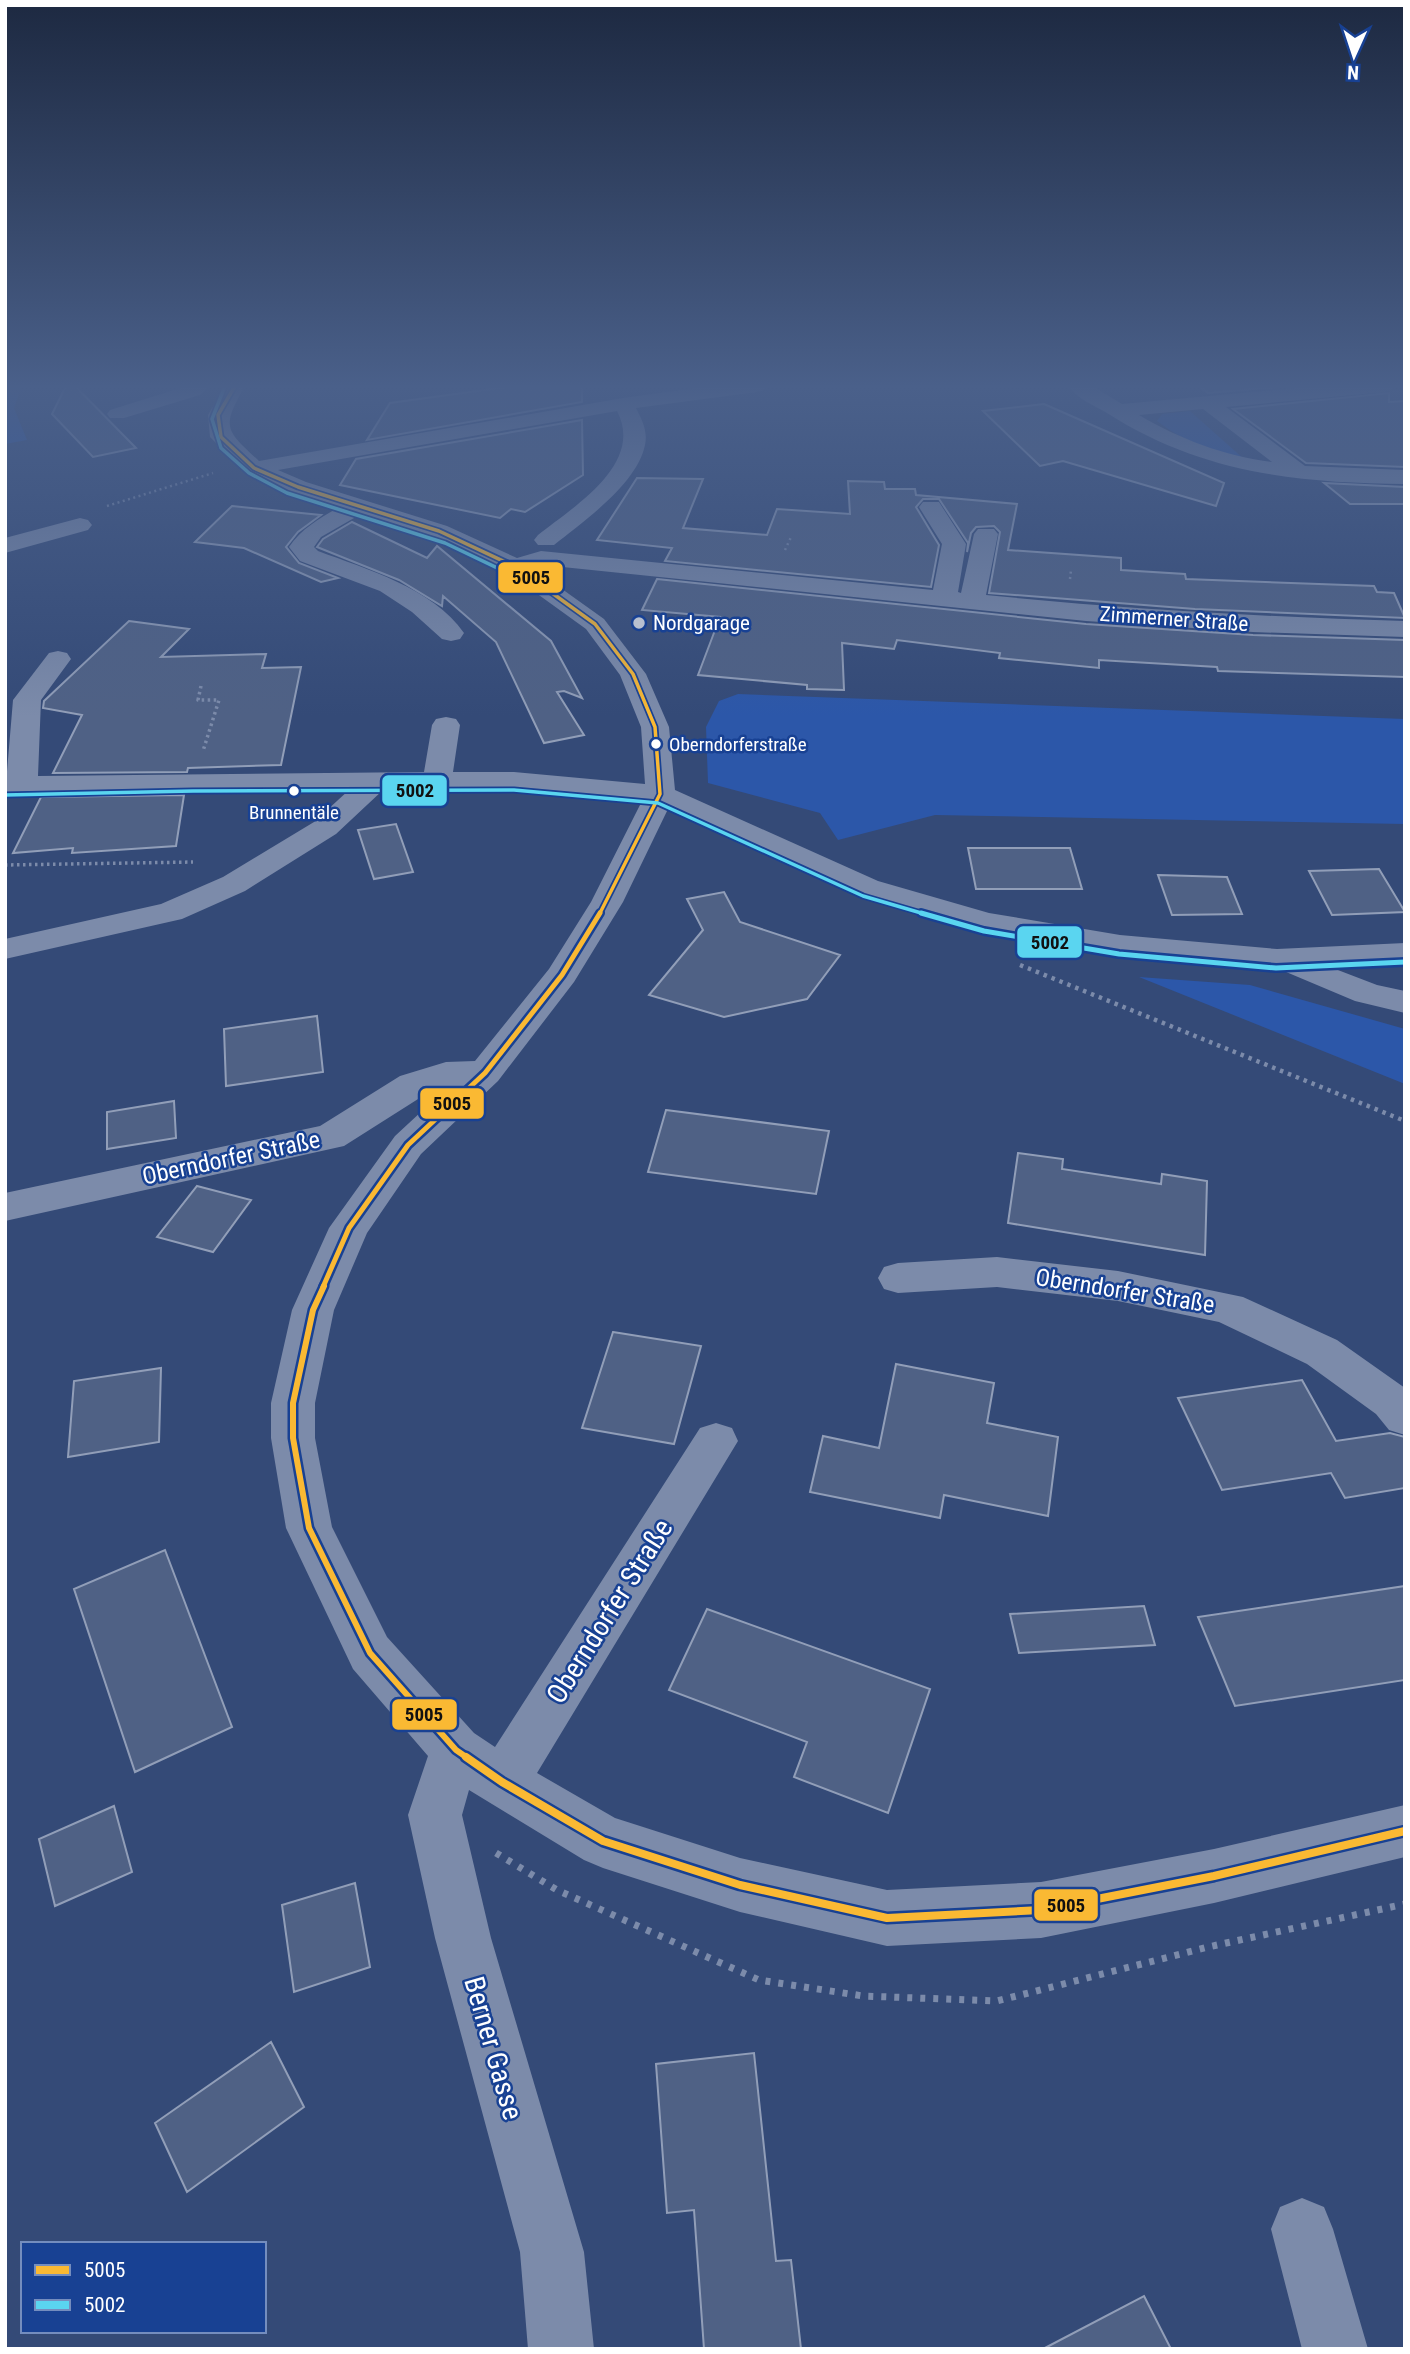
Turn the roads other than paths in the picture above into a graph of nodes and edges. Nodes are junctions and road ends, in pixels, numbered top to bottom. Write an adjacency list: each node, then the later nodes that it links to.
1 (324, 496): 3 (street)
2 (596, 496): 7 (street)
3 (356, 507): 9 (street); 13 (street)
4 (931, 507): 10 (street)
5 (80, 525): 8 (street)
6 (986, 534): 11 (street)
7 (547, 540)
8 (5, 546)
9 (516, 567): 10 (street, Zimmerner Straße); 19 (street)
10 (944, 599): 11 (street, Zimmerner Straße)
11 (972, 602): 12 (street, Zimmerner Straße)
12 (1405, 629)
13 (451, 633)
14 (58, 659): 18 (street)
15 (446, 725): 17 (street)
16 (376, 781): 17 (street); 18 (street); 20 (street)
17 (437, 781): 19 (street)
18 (14, 786)
19 (660, 794): 22 (street); 24 (street)
20 (5, 949)
21 (1405, 953): 22 (street)
22 (1277, 958): 23 (street)
23 (1405, 1002)
24 (485, 1073): 25 (street, Oberndorfer Straße); 29 (street)
25 (5, 1207)
26 (898, 1278): 27 (street, Oberndorfer Straße)
27 (1405, 1417)
28 (716, 1441): 30 (street, Oberndorfer Straße)
29 (456, 1750): 30 (street); 33 (street, Berner Gasse)
30 (502, 1782): 31 (street)
31 (1405, 1831)
32 (1302, 2229): 34 (street)
33 (561, 2349)
34 (1335, 2349)

